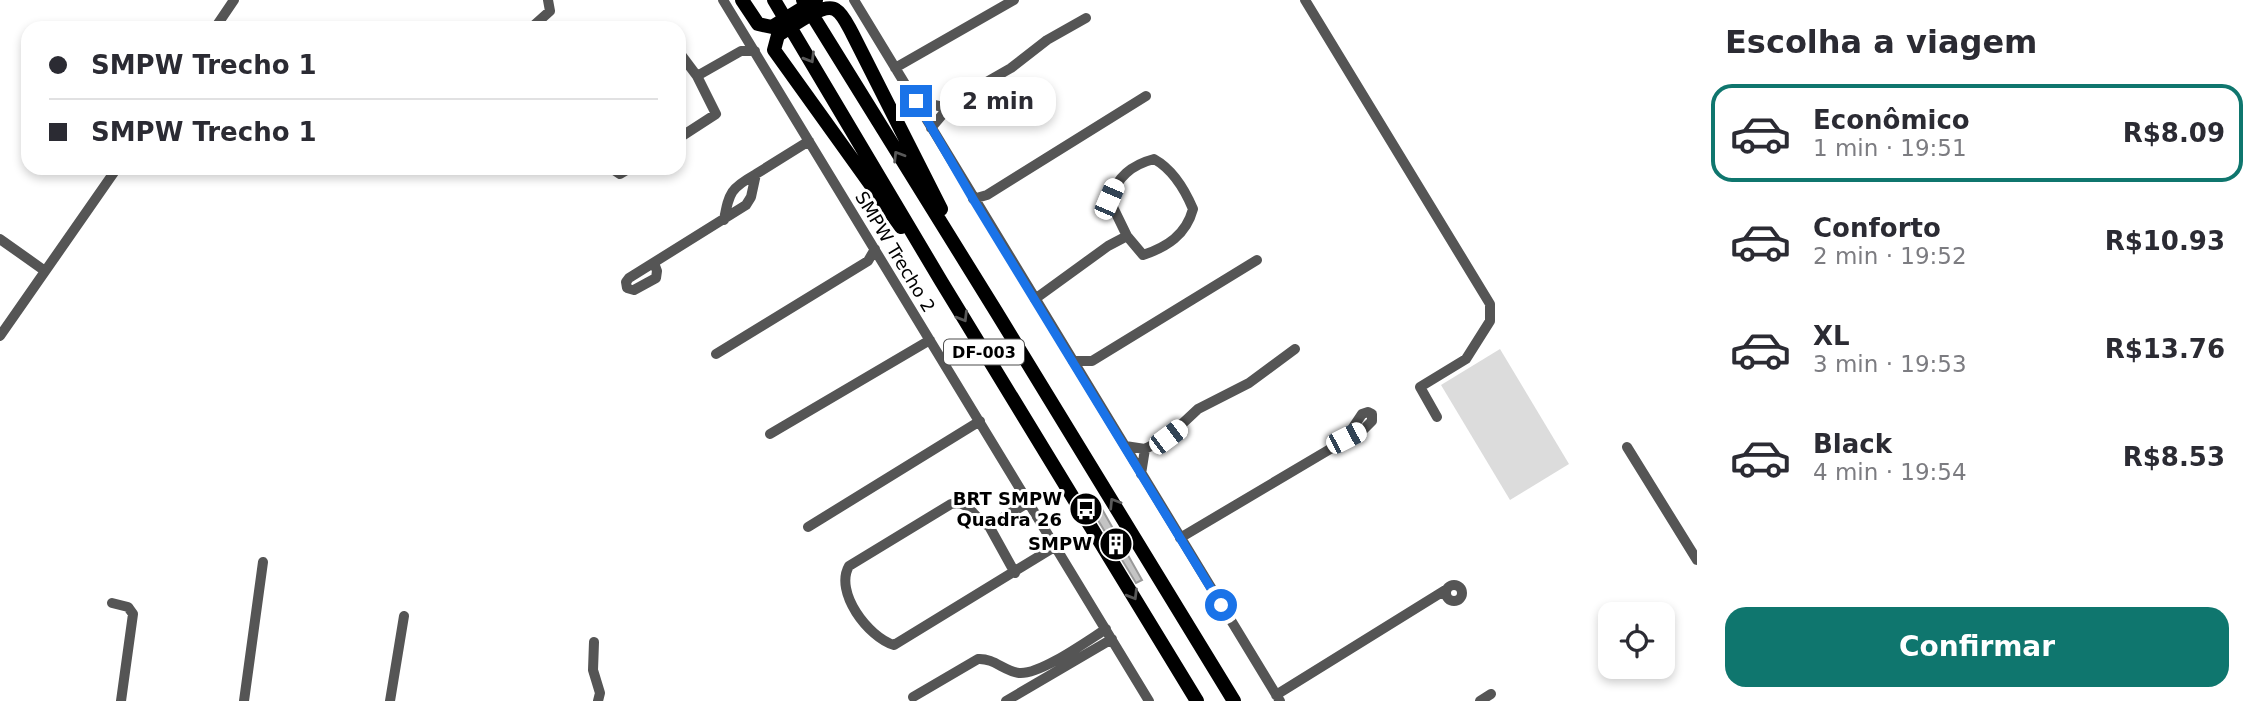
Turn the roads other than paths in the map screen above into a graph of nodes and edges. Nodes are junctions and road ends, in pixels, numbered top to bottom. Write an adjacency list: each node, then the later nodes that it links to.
1 (234, 0): 12 (street)
2 (548, 0): 13 (street)
3 (723, 0): 14 (street, SMPW Trecho 2)
4 (742, 0): 7 (highway)
5 (774, 0): 39 (highway, DF-003, one-way to 39)
6 (803, 0): 37 (highway, DF-003, one-way to 6)
7 (816, 0)
8 (854, 0): 18 (street)
9 (1014, 0): 18 (street)
10 (1305, 0): 48 (street)
11 (1086, 18): 22 (street)
12 (220, 21)
13 (538, 21)
14 (748, 39): 15 (street); 16 (street, SMPW Trecho 2)
15 (741, 51): 16 (street); 19 (street)
16 (755, 51): 25 (street, SMPW Trecho 2)
17 (686, 61): 19 (street)
18 (895, 68): 21 (street)
19 (697, 76): 24 (street)
20 (1146, 96): 28 (street)
21 (916, 101): 22 (street); 23 (street)
22 (948, 108): 23 (street)
23 (931, 128): 28 (street)
24 (686, 133)
25 (808, 141): 26 (street); 32 (street, SMPW Trecho 2)
26 (756, 174): 29 (street); 29 (street)
27 (112, 175): 38 (street)
28 (976, 204): 40 (street)
29 (723, 220): 36 (street)
30 (1128, 236): 30 (street); 40 (street)
31 (0, 239): 38 (street)
32 (875, 249): 34 (street); 35 (street, SMPW Trecho 2)
33 (1257, 260): 46 (street)
34 (868, 261): 35 (street); 44 (street)
35 (883, 261): 42 (street, SMPW Trecho 2)
36 (654, 263)
37 (968, 264): 39 (highway); 79 (highway, DF-003, one-way to 37)
38 (45, 271): 41 (street)
39 (941, 281): 78 (highway, DF-003, one-way to 78)
40 (1035, 299): 45 (street)
41 (0, 336)
42 (930, 340): 49 (street, SMPW Trecho 2); 50 (street)
43 (1295, 349): 54 (street)
44 (716, 354)
45 (1073, 361): 46 (street); 47 (street)
46 (1092, 361): 47 (street)
47 (1084, 378): 52 (street)
48 (1437, 417)
49 (980, 421): 56 (street, SMPW Trecho 2); 58 (street)
50 (770, 435)
51 (1346, 438): 59 (street)
52 (1125, 446): 54 (street); 55 (street)
53 (1628, 447): 61 (street)
54 (1145, 449): 55 (street)
55 (1141, 474): 59 (street)
56 (1029, 502): 57 (street); 60 (street, SMPW Trecho 2)
57 (989, 526): 63 (street); 63 (street)
58 (808, 527)
59 (1180, 538): 71 (street)
60 (1056, 546): 63 (street); 67 (street, SMPW Trecho 2)
61 (1697, 560)
62 (263, 562): 73 (street)
63 (1015, 572)
64 (1447, 589): 71 (street)
65 (112, 603): 72 (street)
66 (404, 616): 74 (street)
67 (1109, 634): 70 (street); 76 (street); 77 (street, SMPW Trecho 2)
68 (594, 642): 75 (street)
69 (1491, 694): 80 (street)
70 (913, 697)
71 (1278, 698)
72 (121, 701)
73 (244, 701)
74 (390, 701)
75 (598, 701)
76 (1006, 701)
77 (1149, 701)
78 (1197, 701)
79 (1234, 701)
80 (1480, 701)

